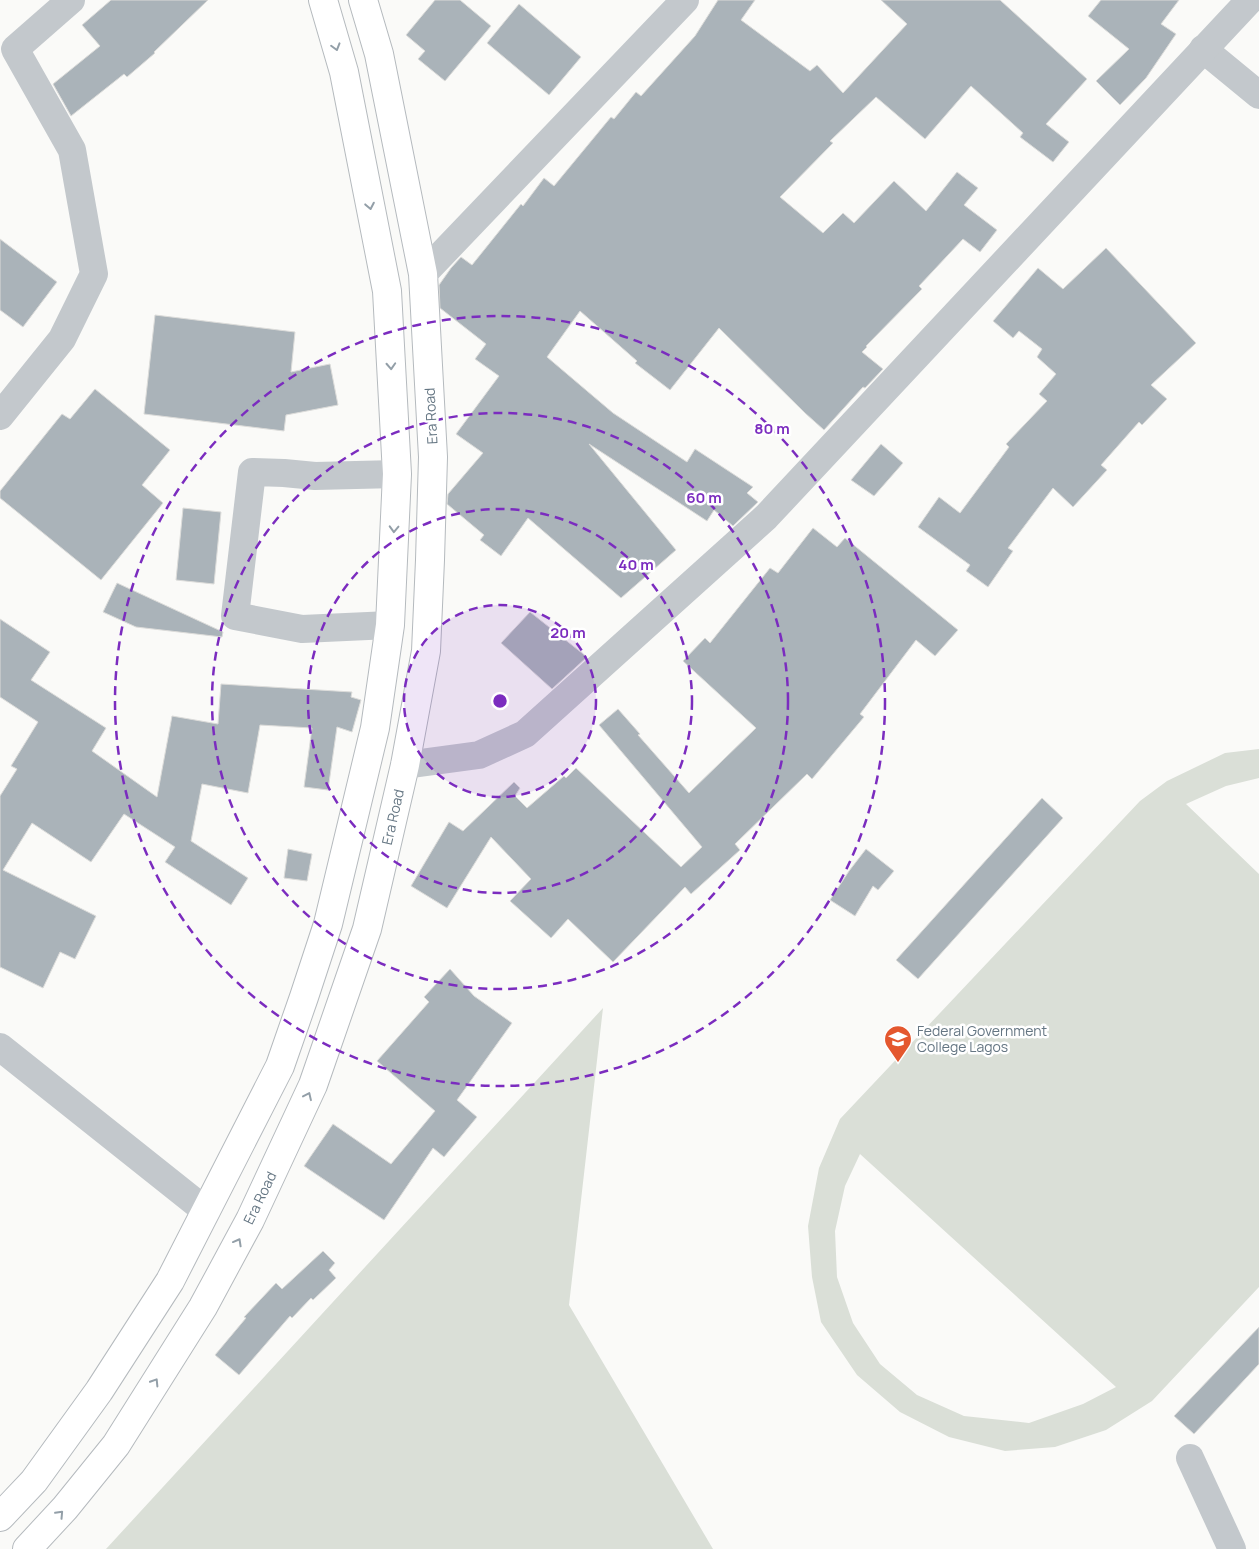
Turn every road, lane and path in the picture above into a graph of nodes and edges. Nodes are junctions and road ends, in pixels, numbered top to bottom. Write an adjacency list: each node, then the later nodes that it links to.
1 (71, 0): 6 (street)
2 (323, 0): 11 (main road, one-way to 11)
3 (363, 0): 9 (main road, Era Road)
4 (685, 0): 9 (street)
5 (1250, 0): 7 (street)
6 (8, 43): 10 (street)
7 (1203, 49): 8 (street); 13 (street)
8 (1259, 95)
9 (423, 274): 13 (main road, Era Road)
10 (0, 416)
11 (397, 474): 12 (main road, one-way to 12); 12 (street)
12 (390, 625): 14 (main road)
13 (405, 765): 15 (main road, Era Road)
14 (304, 997): 15 (main road); 17 (main road)
15 (339, 1009): 20 (main road, Era Road, one-way to 15)
16 (0, 1047): 17 (street)
17 (206, 1211): 19 (main road)
18 (1190, 1458): 21 (street)
19 (0, 1516)
20 (27, 1549)
21 (1232, 1549)

